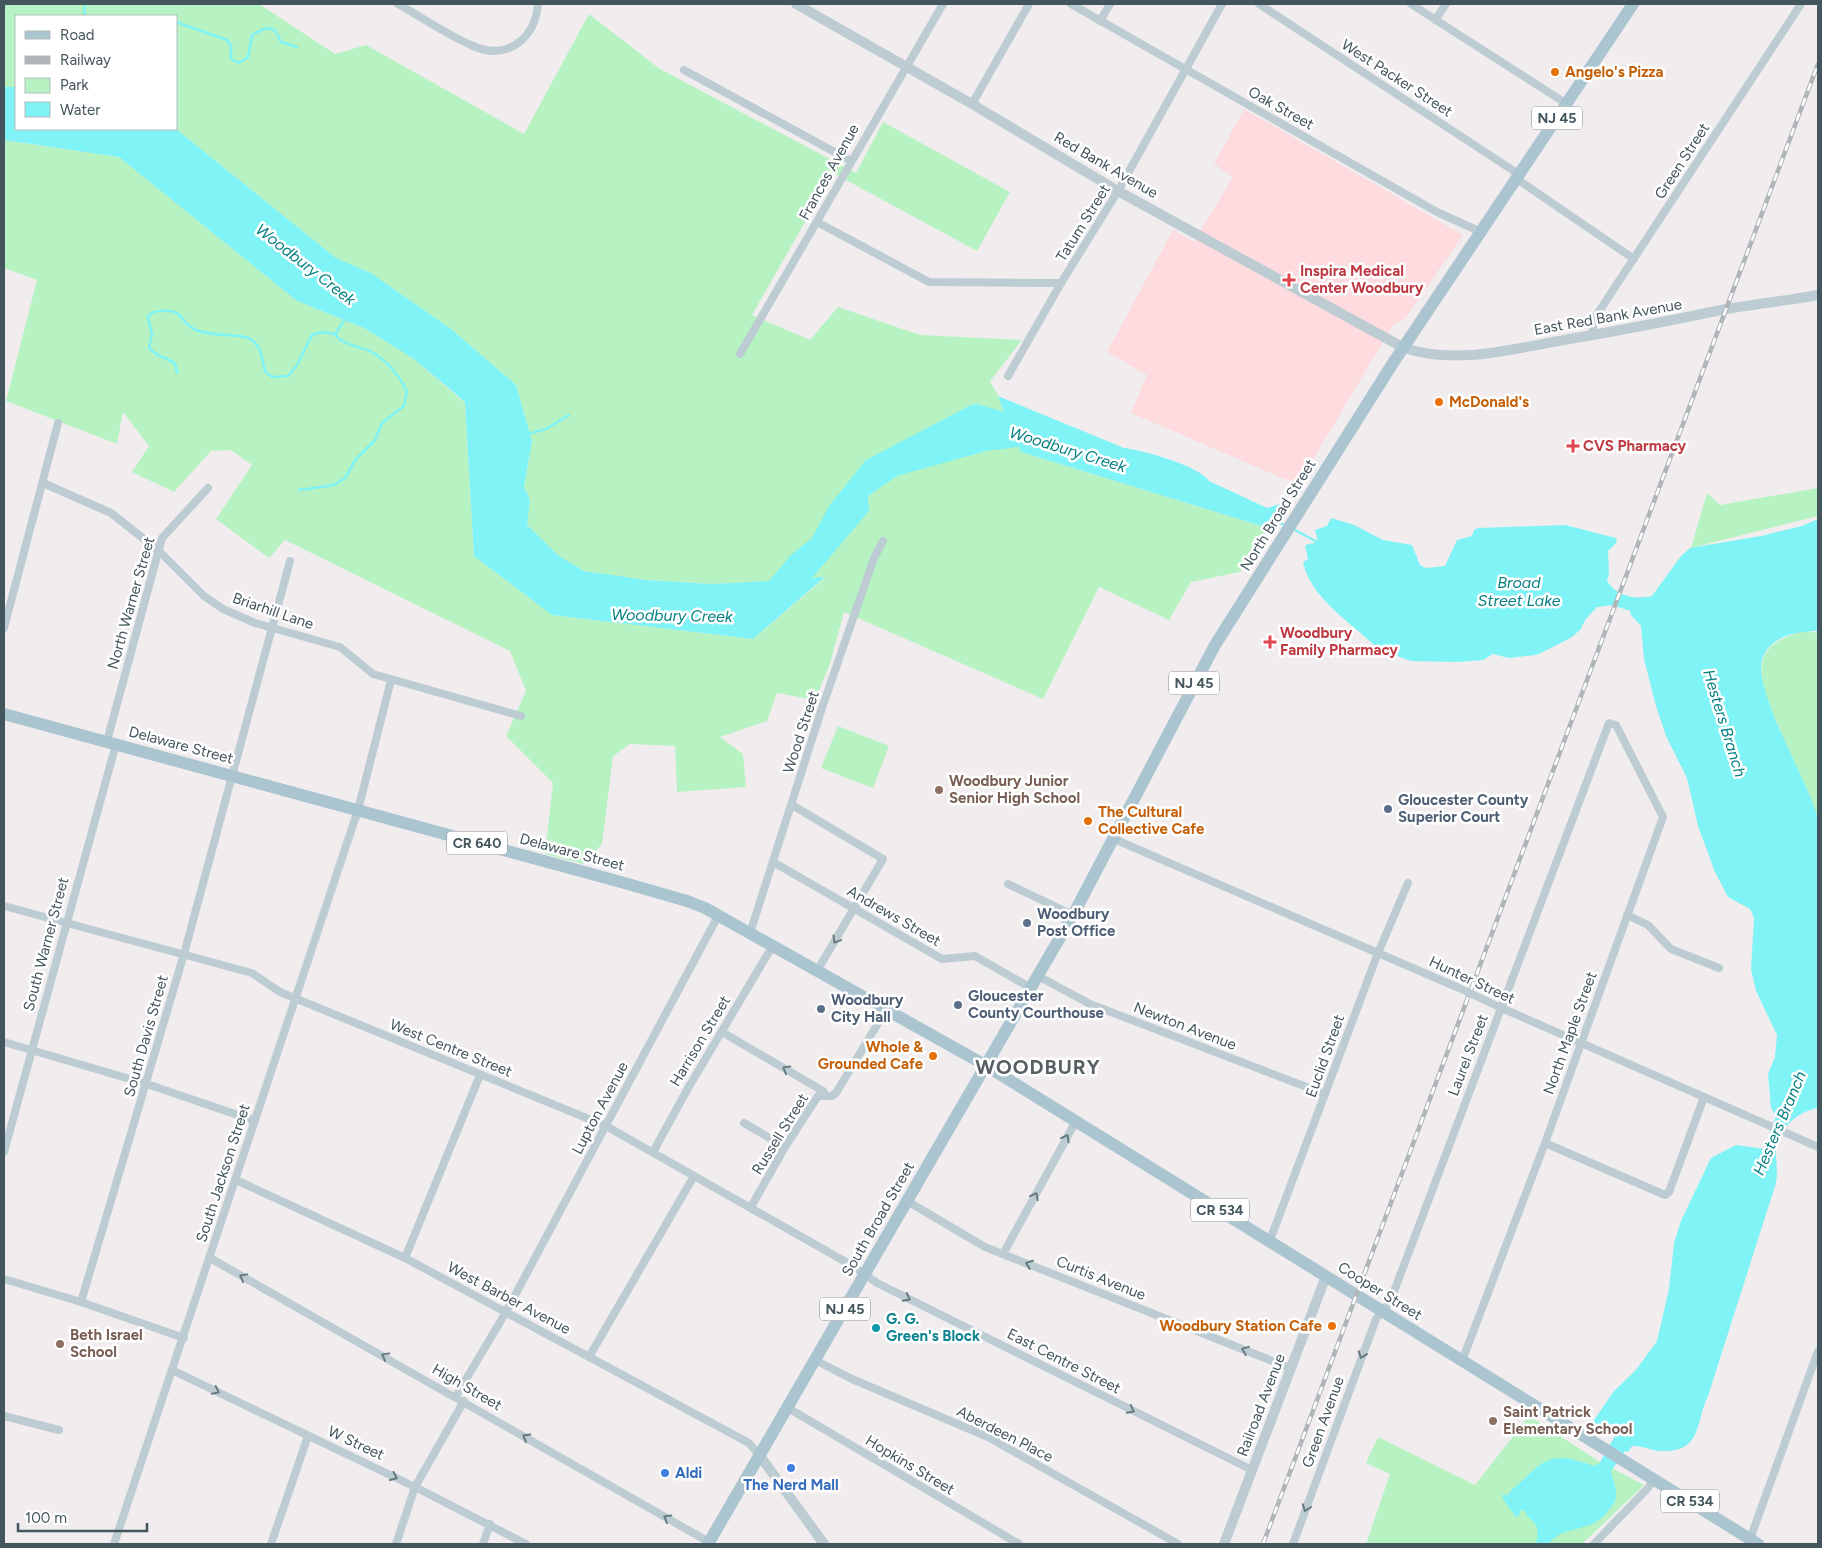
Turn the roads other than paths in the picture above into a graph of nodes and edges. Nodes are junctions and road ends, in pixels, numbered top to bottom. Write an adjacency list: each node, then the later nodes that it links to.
1 (398, 4): 2 (street)
2 (538, 4)
3 (796, 4): 16 (street, Red Bank Avenue)
4 (943, 4): 16 (street, Frances Avenue)
5 (1029, 4): 19 (street)
6 (1071, 4): 15 (street, Oak Street)
7 (1110, 4): 15 (street)
8 (1222, 4): 18 (street, Tatum Street)
9 (1259, 4): 22 (street, West Packer Street)
10 (1411, 4): 14 (street)
11 (1446, 4): 14 (street)
12 (1633, 4): 20 (main road, North Broad Street / NJ 45)
13 (1801, 4): 26 (street, Green Street)
14 (1435, 20): 20 (street)
15 (1100, 21): 18 (street, Oak Street)
16 (905, 66): 19 (street, Red Bank Avenue); 21 (street, Frances Avenue)
17 (684, 70): 21 (street)
18 (1186, 71): 23 (street, Tatum Street); 25 (street, Oak Street)
19 (972, 104): 23 (street, Red Bank Avenue)
20 (1567, 104): 22 (main road, North Broad Street / NJ 45)
21 (851, 161): 24 (street, Frances Avenue)
22 (1518, 177): 25 (main road, North Broad Street / NJ 45); 26 (street, West Packer Street)
23 (1118, 191): 27 (street, Tatum Street); 31 (street, Red Bank Avenue)
24 (817, 222): 27 (street); 32 (street, Frances Avenue)
25 (1481, 232): 31 (main road, North Broad Street / NJ 45)
26 (1634, 259): 30 (street, Green Street)
27 (1061, 283): 33 (street, Tatum Street)
28 (1818, 288): 29 (street)
29 (1813, 296): 30 (street, East Red Bank Avenue)
30 (1592, 335): 31 (street, East Red Bank Avenue)
31 (1404, 348): 50 (main road, North Broad Street / NJ 45)
32 (740, 354)
33 (1008, 376)
34 (58, 423): 35 (street)
35 (43, 483): 38 (street, Briarhill Lane); 40 (street)
36 (208, 488): 38 (street, North Warner Street)
37 (883, 541): 48 (street, Wood Street)
38 (159, 551): 41 (street, Briarhill Lane); 46 (street, North Warner Street)
39 (290, 560): 41 (street, South Davis Street)
40 (4, 628)
41 (272, 628): 42 (street, Briarhill Lane); 47 (street, South Davis Street)
42 (391, 680): 44 (street, Briarhill Lane); 49 (street, South Jackson Street)
43 (4, 714): 46 (main road, Delaware Street / CR 640)
44 (521, 716)
45 (1609, 723): 57 (street, North Maple Street); 69 (street, Laurel Street)
46 (112, 743): 47 (main road, Delaware Street / CR 640); 59 (street, South Warner Street)
47 (232, 776): 49 (main road, Delaware Street / CR 640); 63 (street, South Davis Street)
48 (792, 805): 51 (street, Wood Street); 55 (street)
49 (358, 810): 58 (main road, Delaware Street / CR 640); 68 (street, South Jackson Street)
50 (1114, 839): 56 (main road, North Broad Street / NJ 45); 62 (street, Hunter Street)
51 (774, 862): 55 (street, Andrews Street); 60 (street, Wood Street)
52 (1408, 883): 62 (street, Euclid Street)
53 (1008, 884): 56 (street)
54 (4, 906): 59 (street, West Centre Street)
55 (854, 909): 65 (street, one-way to 65); 67 (street, Andrews Street)
56 (1073, 915): 66 (main road, North Broad Street / NJ 45)
57 (1627, 915): 64 (street); 73 (street, North Maple Street)
58 (718, 916): 60 (main road, Delaware Street / CR 640); 84 (street, Lupton Avenue)
59 (66, 922): 63 (street, West Centre Street); 74 (street, South Warner Street)
60 (750, 934): 61 (main road, Delaware Street / CR 640)
61 (773, 946): 65 (main road, Delaware Street / CR 640); 71 (street, Harrison Street)
62 (1378, 953): 69 (street, Hunter Street, bridge); 78 (street, Euclid Street)
63 (184, 954): 68 (street, West Centre Street); 77 (street, South Davis Street)
64 (1719, 968)
65 (817, 971): 70 (main road, Delaware Street / CR 640)
66 (1038, 976): 67 (main road, North Broad Street / NJ 45); 78 (street, Newton Avenue)
67 (1031, 988): 75 (main road, North Broad Street / NJ 45)
68 (296, 999): 76 (street, West Centre Street); 81 (street, South Jackson Street)
69 (1497, 1006): 73 (street, Hunter Street); 103 (street, Laurel Street)
70 (886, 1010): 75 (main road, Delaware Street / CR 640); 79 (street, Russell Street)
71 (722, 1032): 79 (street, one-way to 71); 89 (street, Harrison Street)
72 (4, 1042): 74 (street)
73 (1581, 1043): 80 (street, Hunter Street); 85 (street, North Maple Street)
74 (31, 1050): 77 (street); 88 (street, South Warner Street)
75 (985, 1065): 82 (main road, Cooper Street / CR 534); 92 (main road, South Broad Street / NJ 45)
76 (480, 1075): 84 (street, West Centre Street); 97 (street)
77 (147, 1084): 81 (street); 101 (street, South Davis Street)
78 (1325, 1094): 94 (street, Euclid Street)
79 (826, 1096): 86 (street, Russell Street)
80 (1704, 1097): 85 (street); 87 (street, Hunter Street)
81 (255, 1121): 91 (street, South Jackson Street)
82 (1076, 1121): 94 (main road, Cooper Street / CR 534); 95 (street, one-way to 82)
83 (744, 1124): 86 (street)
84 (606, 1126): 89 (street, West Centre Street); 102 (street, Lupton Avenue)
85 (1545, 1143): 108 (street, North Maple Street)
86 (785, 1147): 93 (street, Russell Street)
87 (1818, 1147)
88 (4, 1152)
89 (653, 1152): 90 (street, West Centre Street)
90 (694, 1176): 93 (street, West Centre Street); 106 (street)
91 (236, 1180): 96 (street, South Jackson Street); 97 (street, West Barber Avenue)
92 (907, 1201): 95 (street, Curtis Avenue); 98 (main road, South Broad Street / NJ 45)
93 (751, 1207): 98 (street, West Centre Street)
94 (1270, 1240): 99 (main road, Cooper Street / CR 534)
95 (1003, 1254): 109 (street, Curtis Avenue, one-way to 95)
96 (210, 1258): 104 (street, South Jackson Street); 111 (street, High Street, one-way to 96)
97 (405, 1258): 102 (street, West Barber Avenue)
98 (864, 1274): 107 (main road, South Broad Street / NJ 45); 117 (street, East Centre Street, one-way to 117)
99 (1326, 1276): 103 (main road, Cooper Street / CR 534); 109 (street, Railroad Avenue)
100 (4, 1279): 101 (street)
101 (81, 1302): 104 (street)
102 (506, 1312): 106 (street, West Barber Avenue); 111 (street, Lupton Avenue)
103 (1382, 1312): 108 (main road, Cooper Street / CR 534); 132 (street, Green Avenue, one-way to 132)
104 (184, 1338): 110 (street, South Jackson Street)
105 (1818, 1351): 122 (street)
106 (589, 1357): 116 (street, West Barber Avenue)
107 (815, 1360): 112 (main road, South Broad Street / NJ 45); 130 (street, Aberdeen Place)
108 (1462, 1361): 118 (main road, Cooper Street / CR 534)
109 (1290, 1368): 117 (street, Railroad Avenue)
110 (172, 1370): 115 (street, W Street, one-way to 115); 123 (street, South Jackson Street)
111 (460, 1398): 119 (street, Lupton Avenue); 121 (street, High Street, one-way to 111)
112 (788, 1408): 116 (main road, South Broad Street / NJ 45); 129 (street, Hopkins Street)
113 (4, 1416): 114 (street)
114 (58, 1430)
115 (308, 1436): 119 (street, W Street, one-way to 119); 124 (street)
116 (760, 1456): 121 (main road, South Broad Street / NJ 45); 128 (street)
117 (1252, 1470): 131 (street, Railroad Avenue)
118 (1654, 1479): 122 (main road, Cooper Street / CR 534); 133 (street)
119 (415, 1487): 120 (street, W Street); 125 (street, Lupton Avenue)
120 (490, 1524): 126 (street); 127 (street, W Street)
121 (709, 1543)
122 (1752, 1543)
123 (114, 1544)
124 (271, 1544)
125 (396, 1544)
126 (483, 1544)
127 (526, 1544)
128 (824, 1544)
129 (1019, 1544)
130 (1178, 1544)
131 (1224, 1544)
132 (1293, 1544)
133 (1594, 1544)

